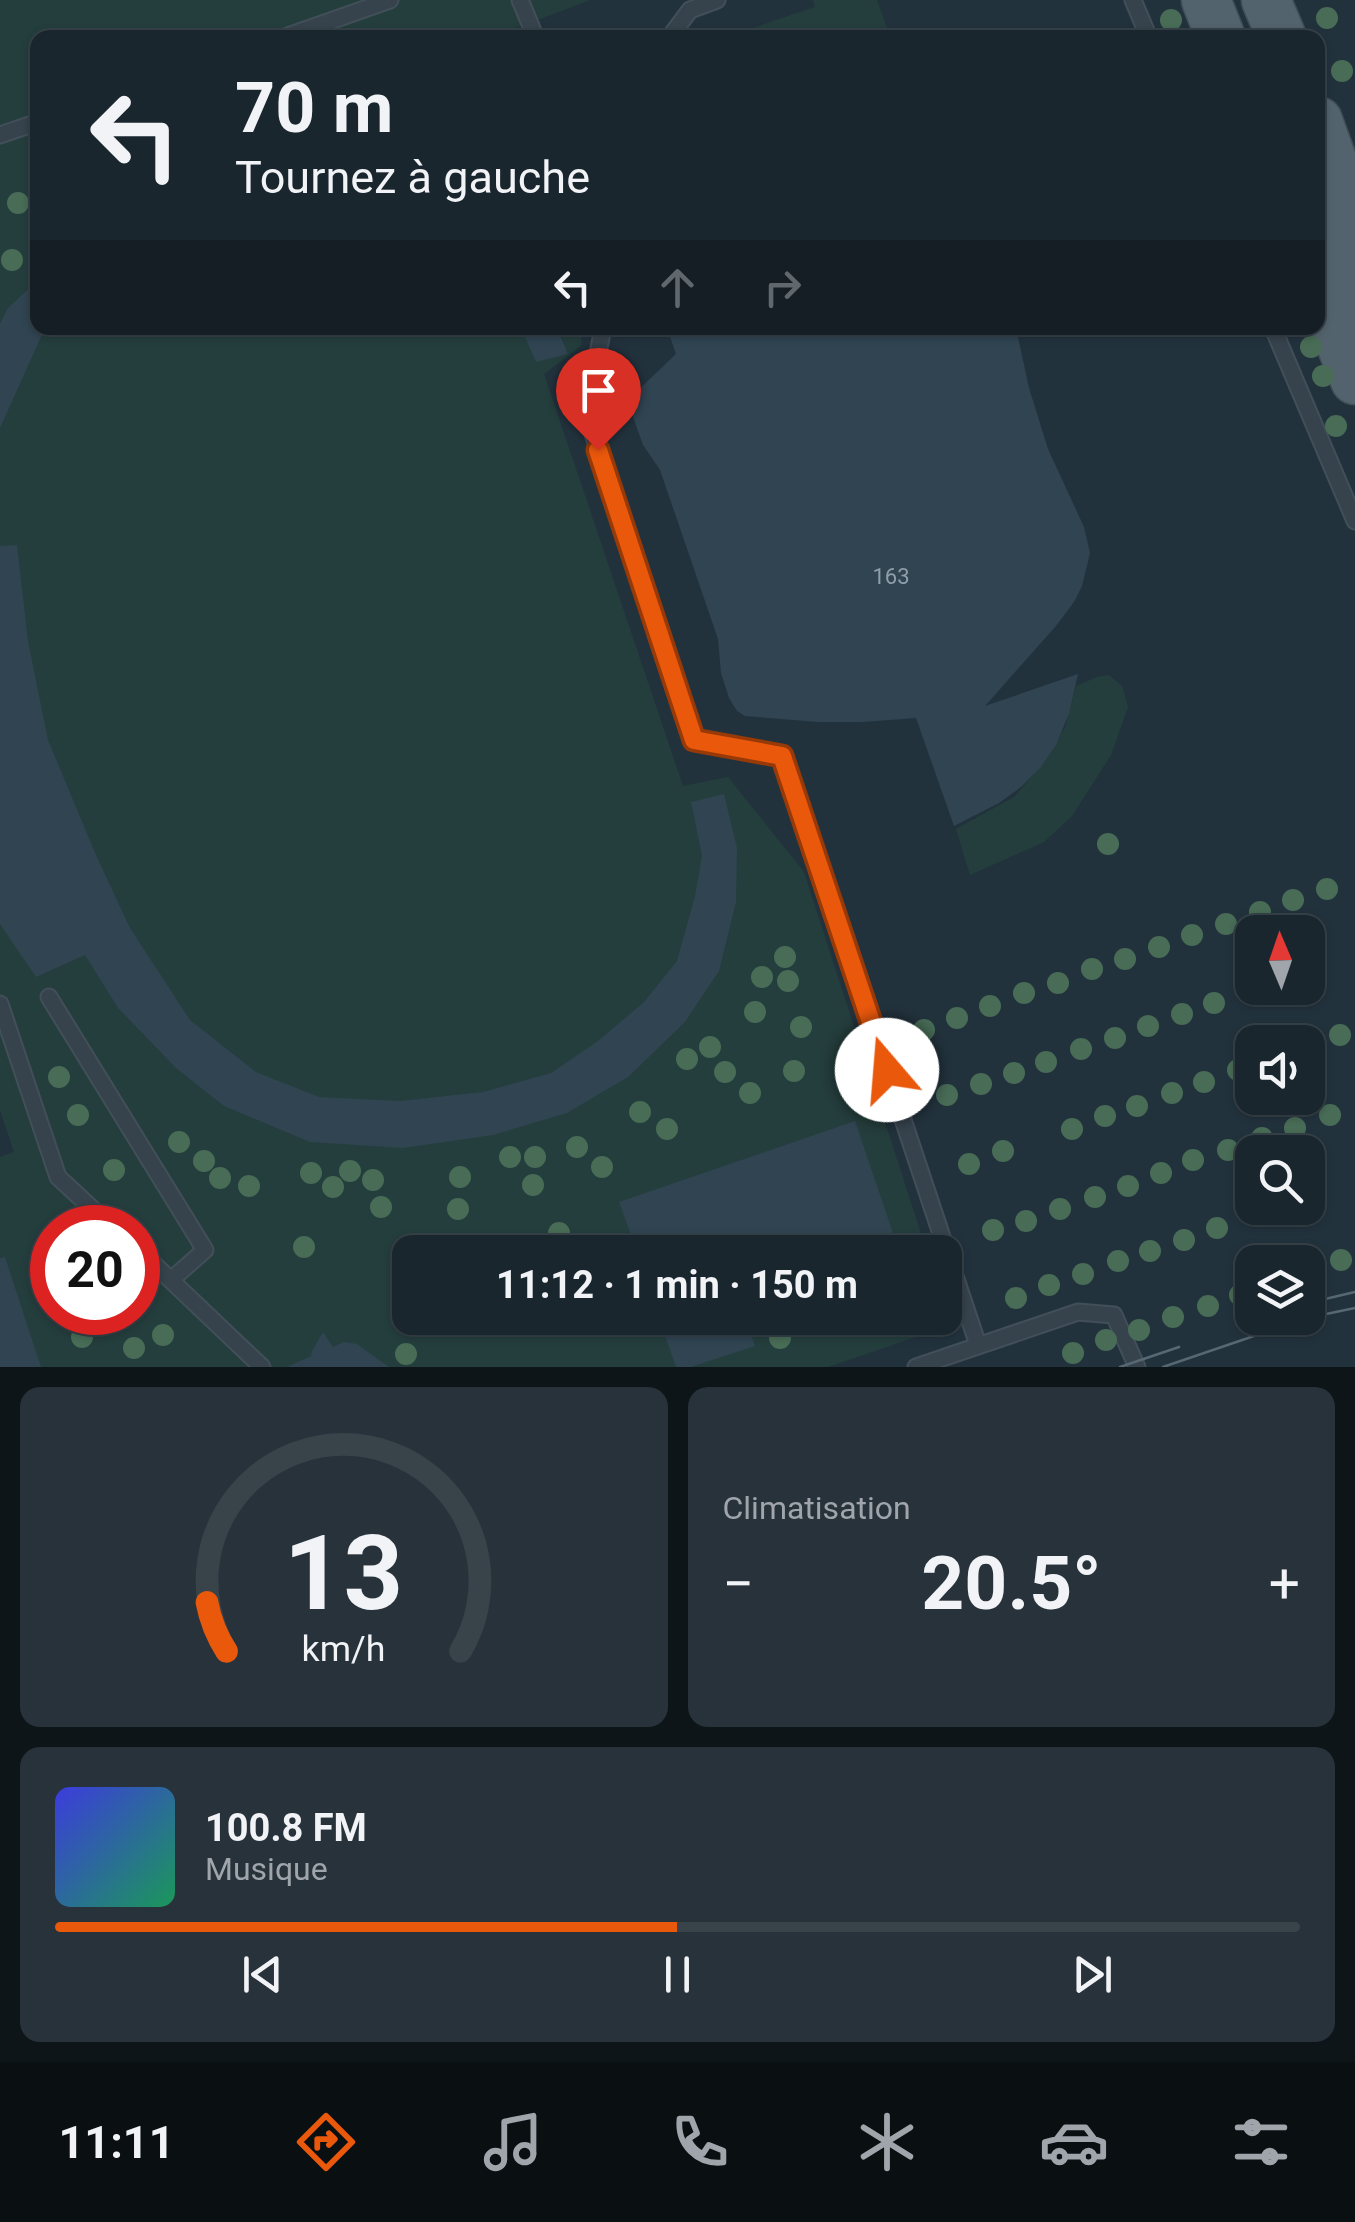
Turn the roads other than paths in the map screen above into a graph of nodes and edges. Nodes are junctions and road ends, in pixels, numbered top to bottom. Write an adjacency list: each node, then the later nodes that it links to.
1 (390, 0): 6 (lane)
2 (520, 0): 7 (lane)
3 (718, 0): 8 (lane)
4 (1133, 0): 9 (lane)
5 (1266, 0): 10 (main road)
6 (305, 30)
7 (533, 30)
8 (674, 30)
9 (1146, 30)
10 (1279, 30)
11 (30, 125): 12 (lane)
12 (0, 135)
13 (1325, 137): 15 (main road)
14 (1325, 141): 16 (main road)
15 (1355, 194)
16 (1355, 224)
17 (1325, 239): 19 (main road)
18 (1325, 304): 22 (main road)
19 (1355, 304)
20 (602, 335): 29 (lane)
21 (1275, 335): 23 (lane)
22 (1355, 380)
23 (1355, 521)
24 (49, 998): 28 (lane)
25 (0, 1004): 26 (lane)
26 (89, 1205)
27 (160, 1270): 28 (lane)
28 (171, 1280): 30 (lane)
29 (978, 1345): 31 (lane); 32 (lane)
30 (262, 1367)
31 (916, 1367)
32 (1137, 1367)

